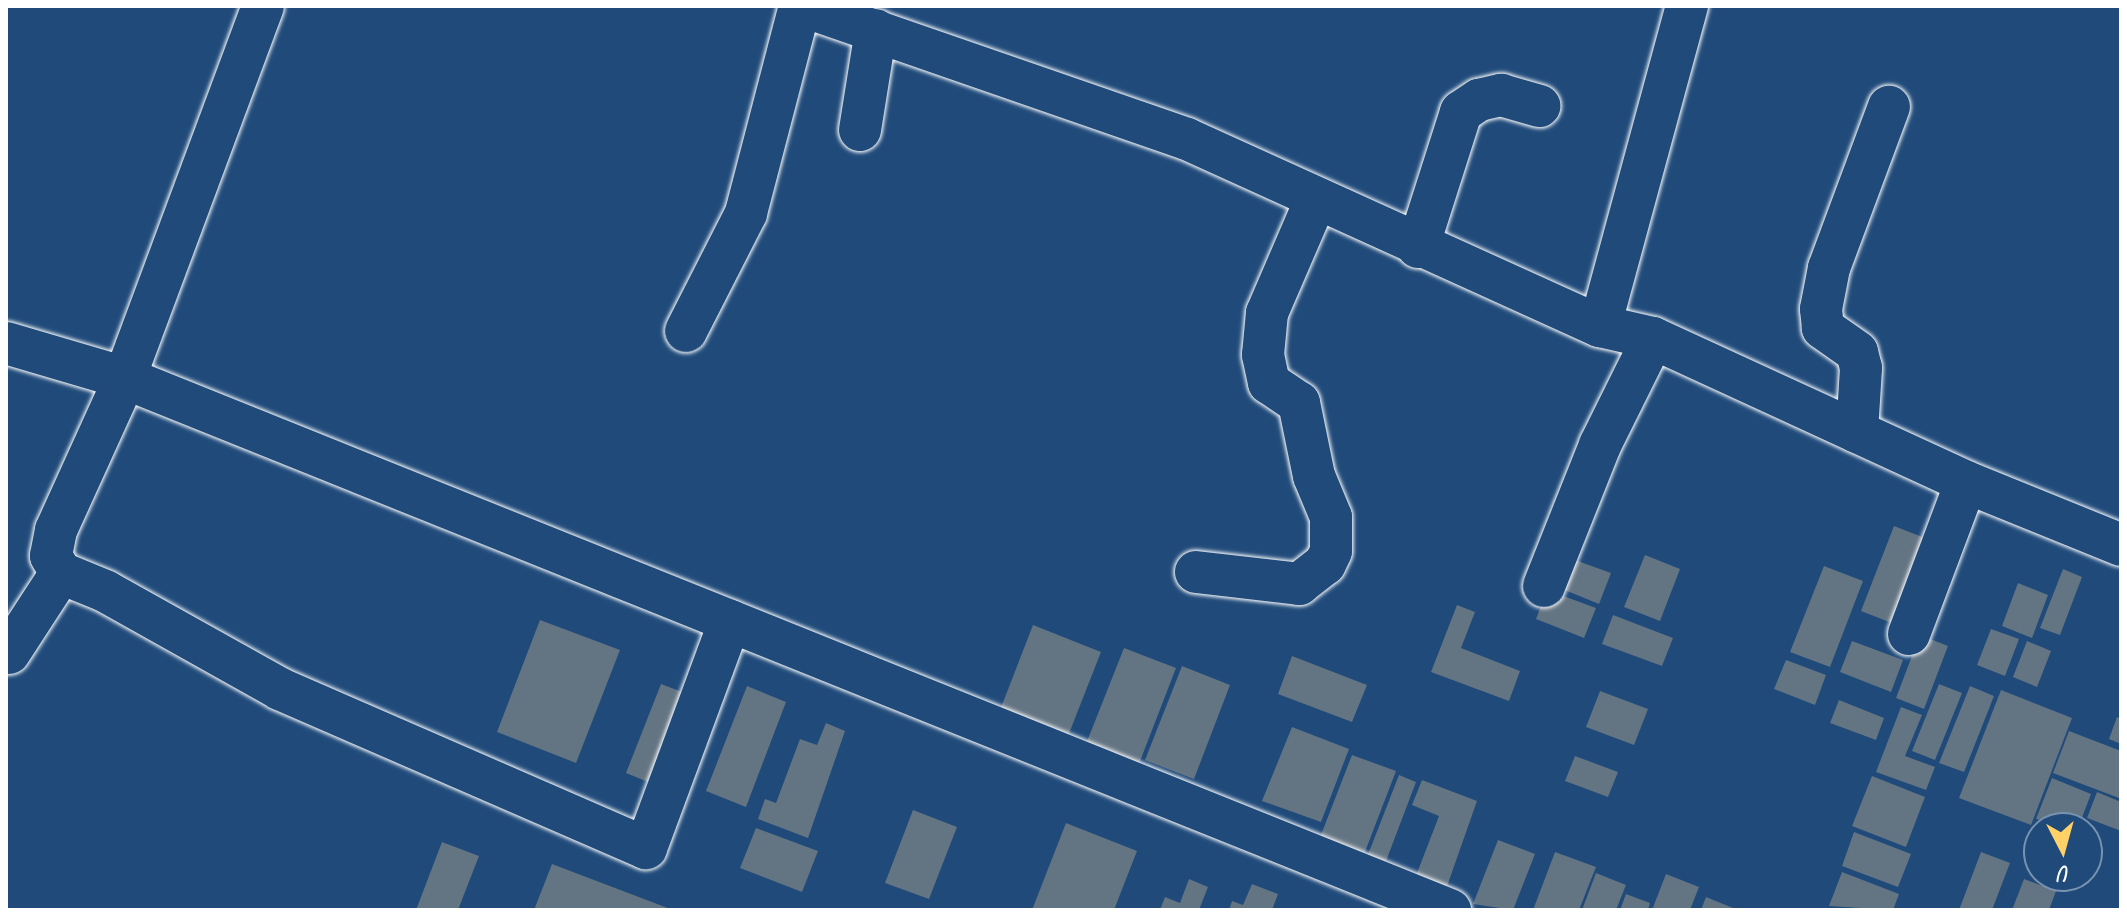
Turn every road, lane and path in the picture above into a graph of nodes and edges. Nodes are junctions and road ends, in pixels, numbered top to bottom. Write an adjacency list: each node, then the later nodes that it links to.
1 (263, 6): 14 (street)
2 (801, 6): 4 (street); 11 (street)
3 (1687, 6): 10 (street)
4 (876, 30): 7 (street); 8 (street)
5 (1539, 106): 9 (street)
6 (1889, 107): 15 (street)
7 (860, 130)
8 (1316, 199): 9 (street); 18 (street)
9 (1418, 247): 10 (street)
10 (1600, 326): 12 (street)
11 (686, 331)
12 (1653, 338): 15 (street); 20 (street)
13 (6, 343): 14 (street)
14 (125, 378): 19 (street); 21 (street)
15 (1857, 432): 16 (street)
16 (1966, 482): 17 (street); 22 (street)
17 (2121, 545)
18 (1196, 572)
19 (61, 573): 21 (street); 23 (street)
20 (1544, 586)
21 (730, 621): 24 (street)
22 (1909, 634)
23 (9, 653)
24 (1402, 901): 25 (street)
25 (1450, 910)

